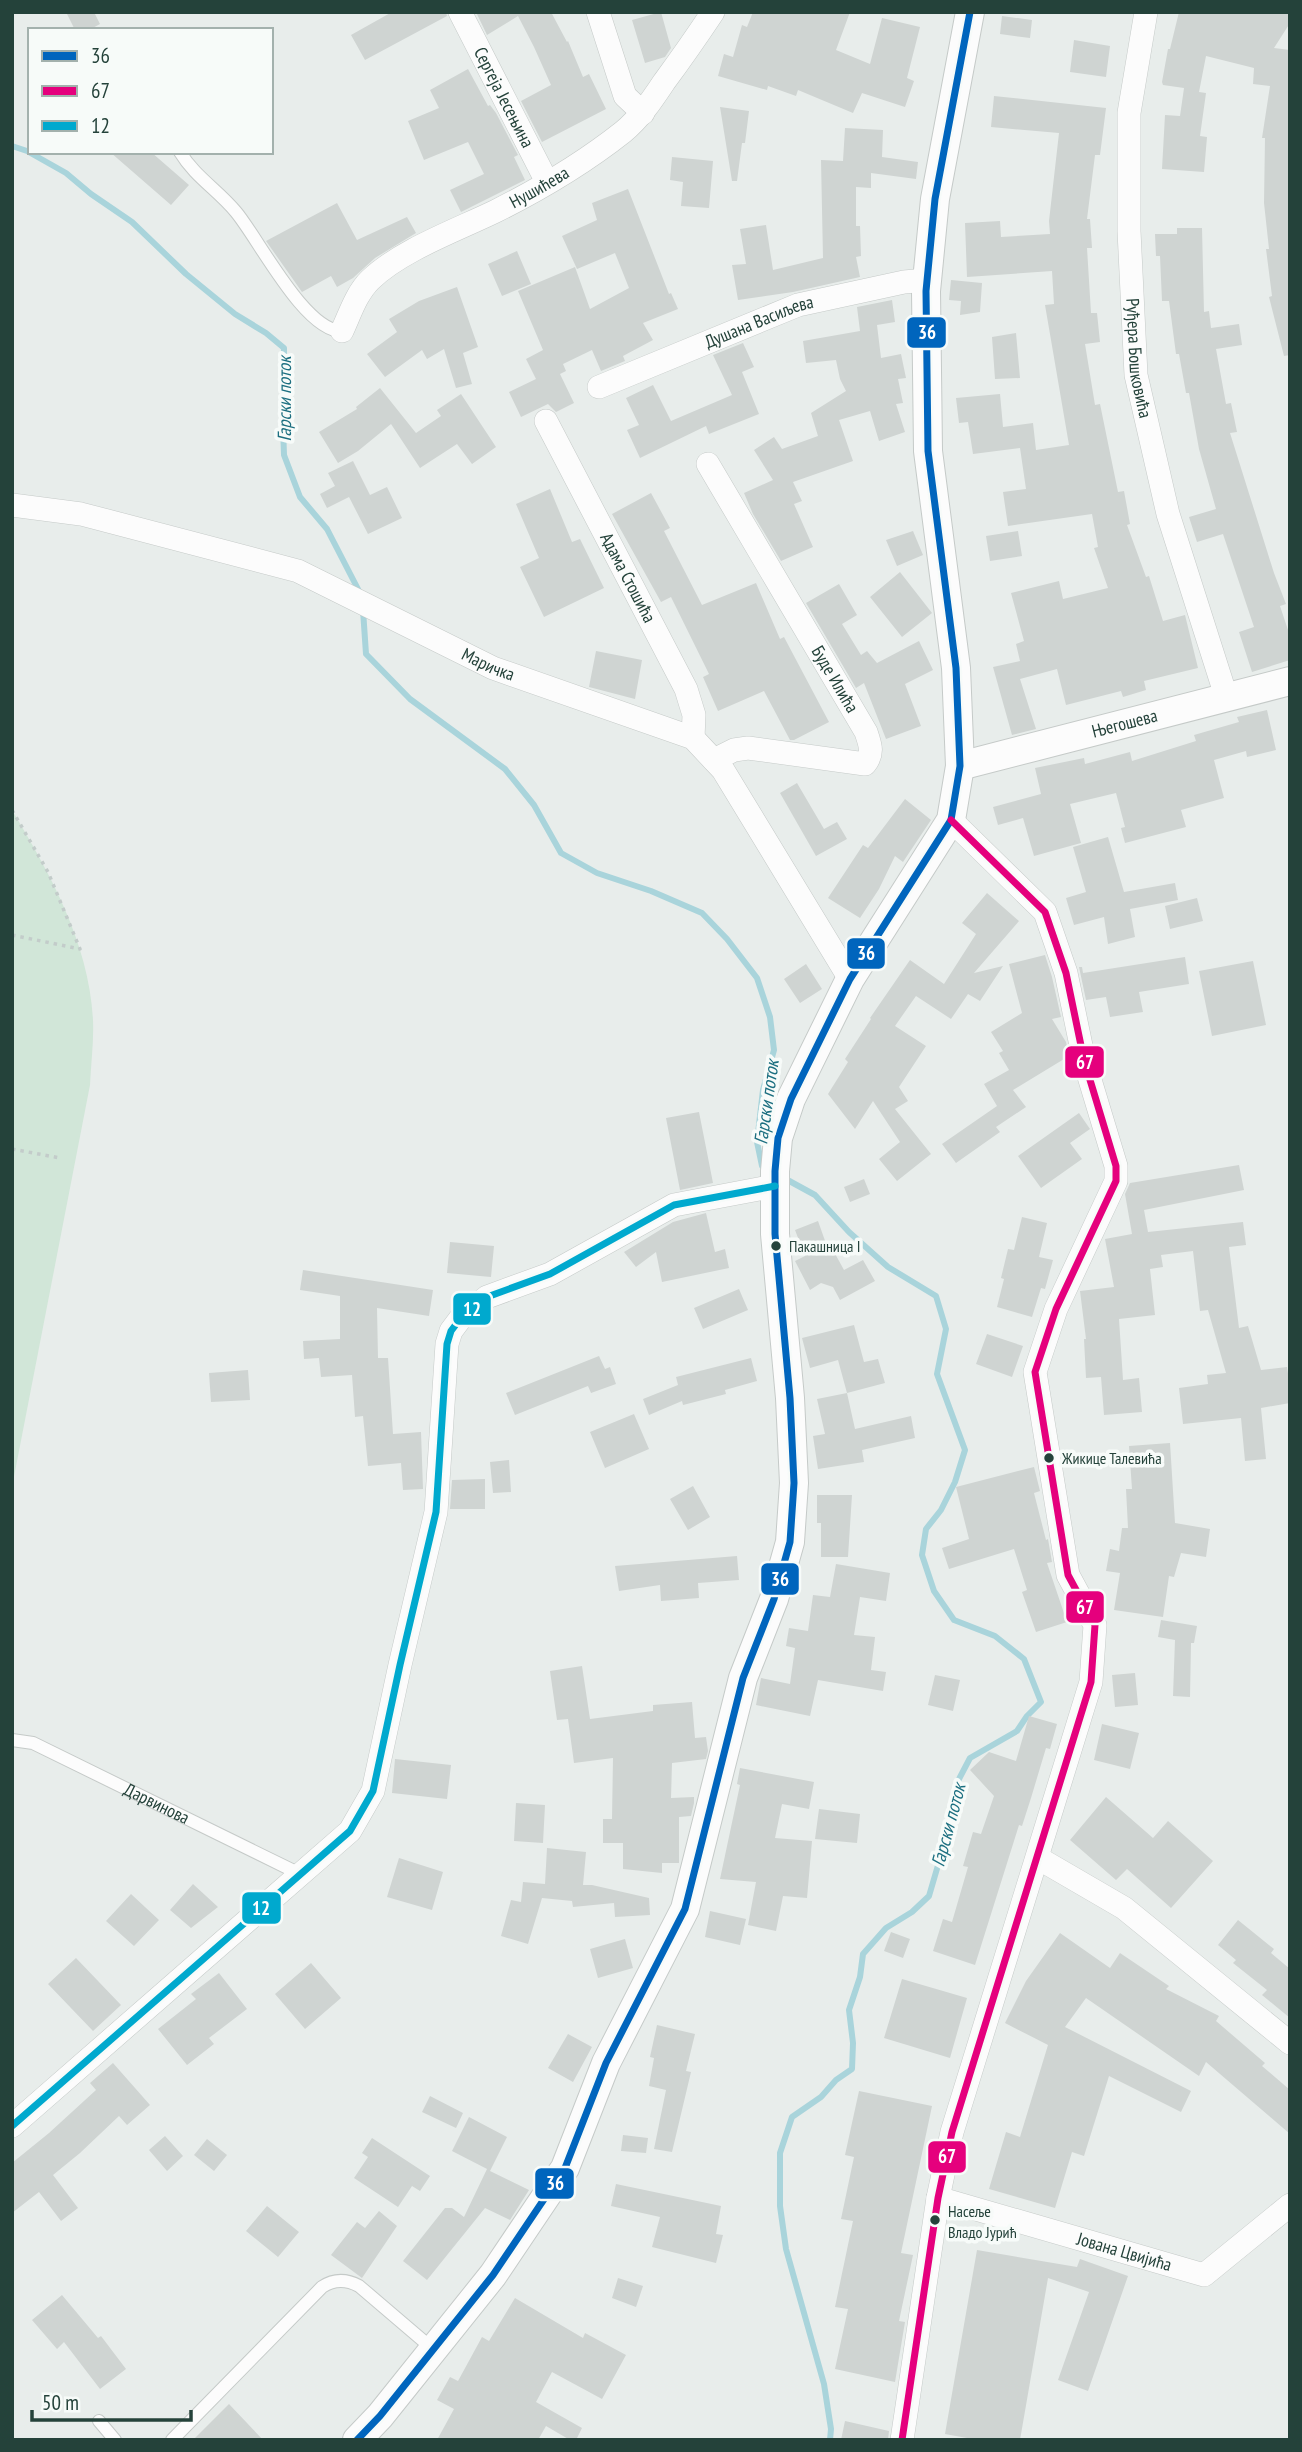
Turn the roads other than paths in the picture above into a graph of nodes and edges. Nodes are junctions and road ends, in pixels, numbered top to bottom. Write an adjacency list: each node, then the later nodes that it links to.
1 (460, 12): 8 (street, Сергеја Јесењина)
2 (598, 12): 6 (street)
3 (713, 12): 6 (street, Нушићева)
4 (970, 12): 9 (street)
5 (1146, 12): 16 (street, Руђера Бошковића)
6 (643, 113): 8 (street, Нушићева)
7 (182, 154): 10 (lane)
8 (547, 182): 10 (street, Нушићева)
9 (927, 280): 11 (street, Душана Васиљева); 19 (street)
10 (342, 331)
11 (599, 387)
12 (546, 421): 17 (street, Адама Стошића)
13 (708, 464): 18 (street, Буде Илића)
14 (12, 505): 17 (street, Маричка)
15 (1290, 681): 16 (street, Његошева)
16 (1226, 696): 19 (street, Његошева)
17 (693, 738): 18 (street, Маричка)
18 (714, 760): 21 (street, Маричка)
19 (960, 766): 20 (street)
20 (951, 820): 21 (street); 24 (street)
21 (850, 979): 22 (street)
22 (775, 1194): 25 (street); 30 (street)
23 (12, 1740): 25 (lane, Дарвинова)
24 (1038, 1857): 26 (street); 28 (street)
25 (300, 1874): 27 (street)
26 (1290, 2043)
27 (12, 2126)
28 (938, 2198): 29 (street, Јована Цвијића); 35 (street)
29 (1290, 2205)
30 (434, 2350): 33 (lane); 34 (street)
31 (99, 2421): 32 (lane)
32 (115, 2440)
33 (172, 2440)
34 (357, 2440)
35 (902, 2440)

